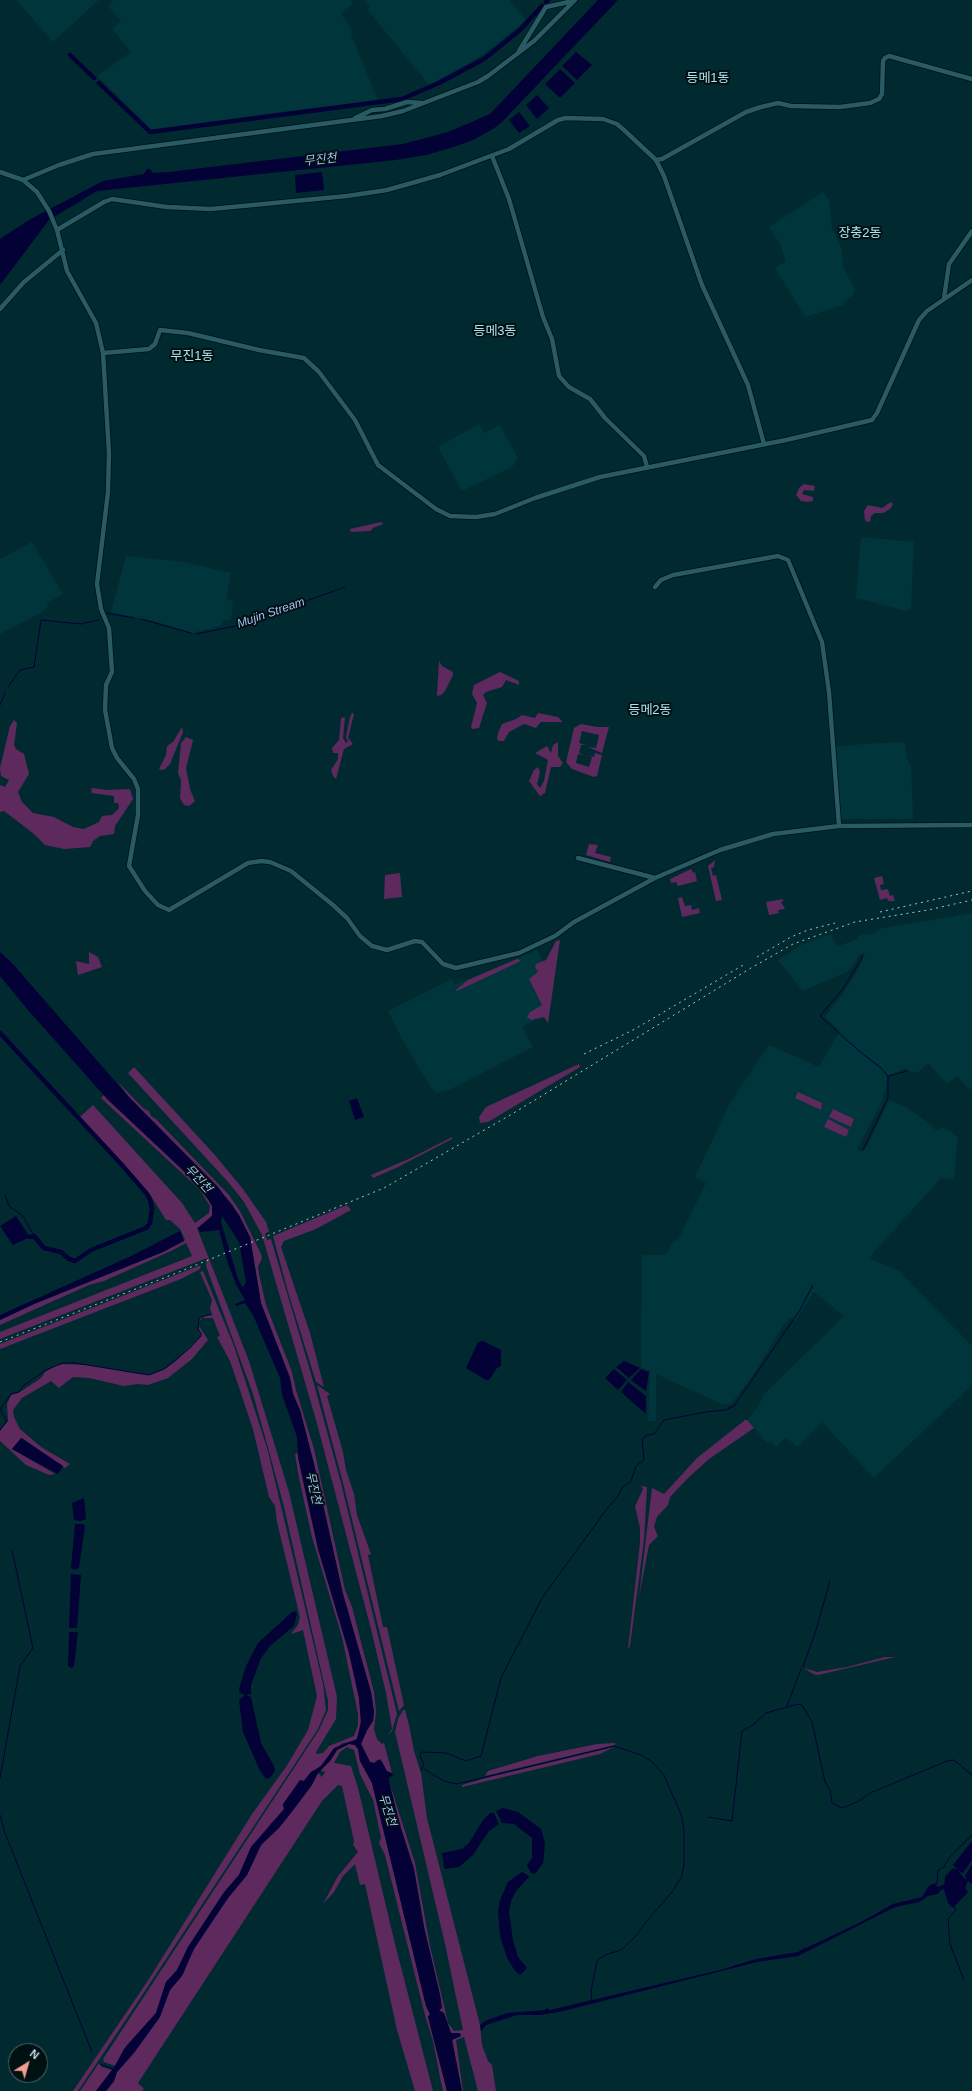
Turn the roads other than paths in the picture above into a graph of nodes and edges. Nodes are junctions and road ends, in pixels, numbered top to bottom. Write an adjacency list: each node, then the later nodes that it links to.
1 (574, 1): 2 (street); 2 (street)
2 (518, 52): 4 (street)
3 (972, 79): 7 (street)
4 (424, 104): 5 (street); 5 (street)
5 (349, 120): 9 (street)
6 (492, 156): 7 (street); 10 (street); 18 (street)
7 (656, 160): 17 (street)
8 (0, 172): 9 (street)
9 (23, 180): 10 (street)
10 (57, 230): 12 (street)
11 (972, 231): 14 (street)
12 (63, 250): 15 (street); 16 (street)
13 (972, 280): 14 (street)
14 (944, 298): 17 (street)
15 (0, 309)
16 (102, 352): 18 (street); 23 (street)
17 (764, 444): 18 (street)
18 (647, 467)
19 (655, 586): 21 (street)
20 (972, 825): 21 (street)
21 (838, 826): 23 (street)
22 (578, 858): 23 (street)
23 (655, 878)

